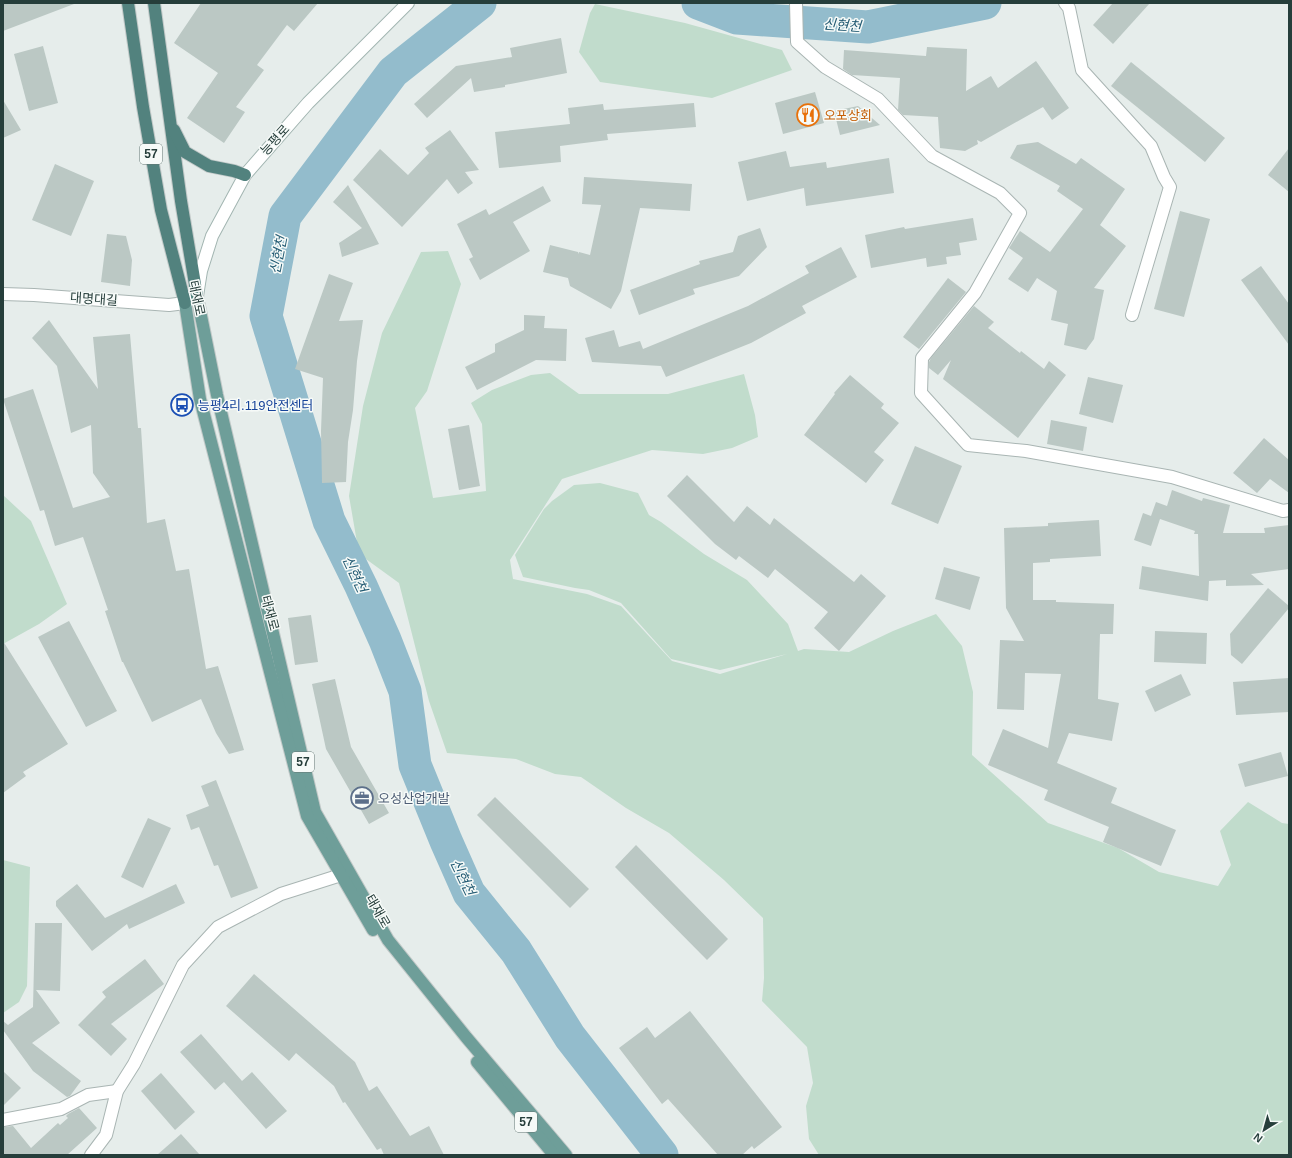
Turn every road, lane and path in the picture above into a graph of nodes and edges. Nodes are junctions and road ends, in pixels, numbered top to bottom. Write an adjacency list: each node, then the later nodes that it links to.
1 (128, 3): 10 (highway, 태재로 / 57)
2 (154, 3): 6 (highway, 태재로 / 57)
3 (408, 3): 7 (street, 능평로)
4 (796, 3): 12 (street)
5 (1067, 5): 11 (street)
6 (170, 121): 7 (highway); 9 (highway, 태재로 / 57)
7 (245, 175): 9 (street, 능평로)
8 (3, 294): 10 (street, 대명대길)
9 (197, 296): 10 (street); 18 (main road, 태재로 / 57)
10 (185, 303): 13 (main road, 태재로 / 57)
11 (1132, 316)
12 (1289, 510)
13 (341, 875): 14 (street); 17 (main road, 태재로 / 57)
14 (117, 1091): 15 (street); 16 (street)
15 (3, 1120)
16 (91, 1155)
17 (554, 1155)
18 (566, 1155)

